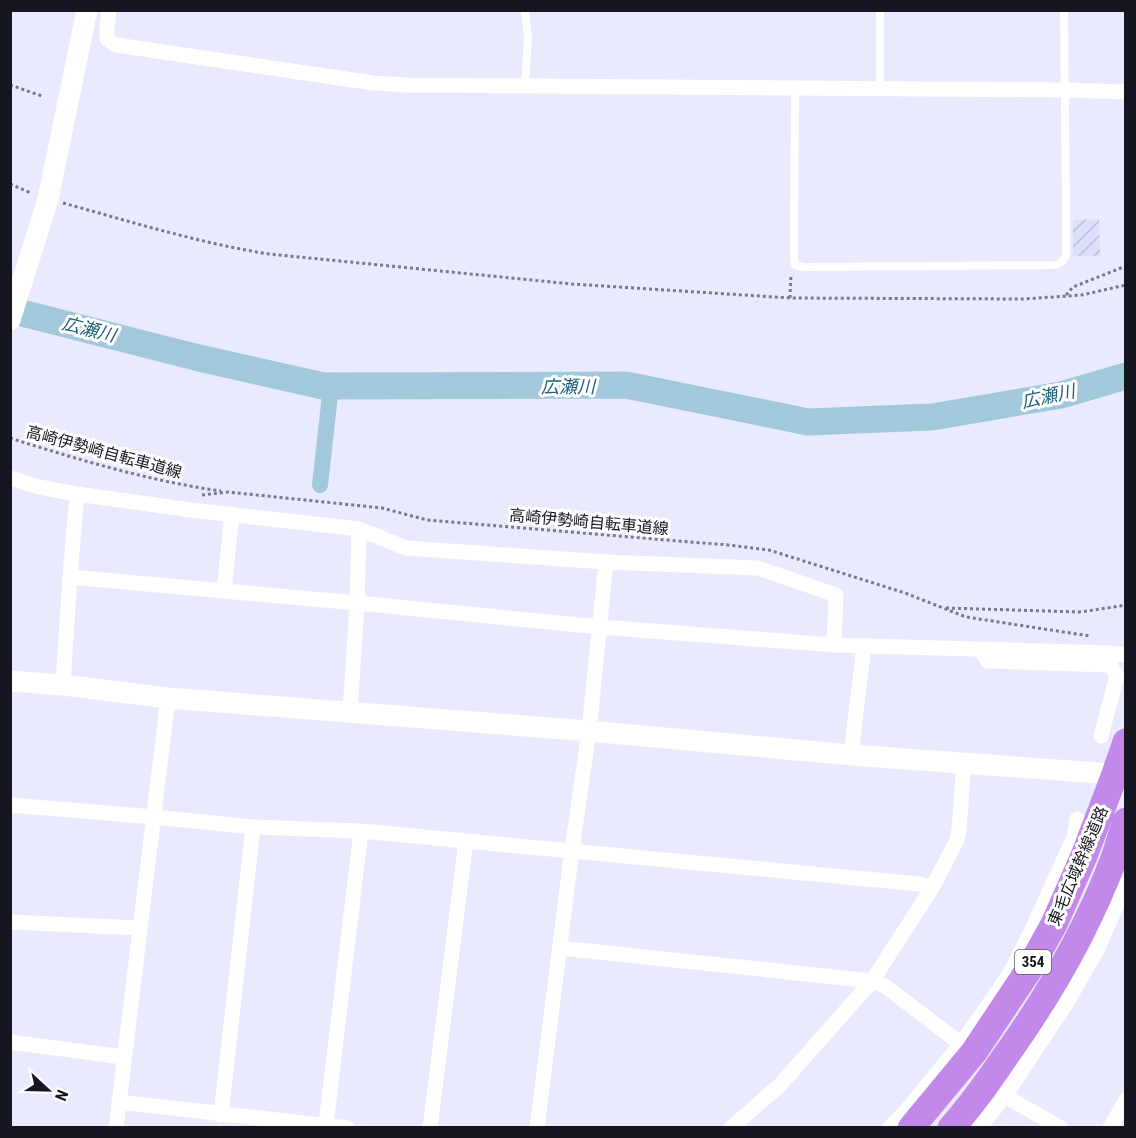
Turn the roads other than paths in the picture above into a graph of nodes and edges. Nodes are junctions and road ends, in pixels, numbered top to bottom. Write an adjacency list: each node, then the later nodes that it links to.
1 (87, 10): 11 (street)
2 (109, 10): 6 (street)
3 (525, 10): 6 (lane)
4 (880, 10): 8 (lane)
5 (1064, 10): 9 (lane)
6 (525, 86): 7 (street)
7 (795, 87): 8 (street); 9 (lane)
8 (880, 88): 9 (street)
9 (1065, 90): 10 (street)
10 (1125, 93)
11 (10, 320)
12 (10, 478): 13 (street)
13 (77, 494): 14 (street); 17 (street)
14 (232, 514): 15 (street); 18 (street)
15 (359, 529): 16 (street); 19 (street)
16 (606, 562): 20 (street); 21 (street)
17 (70, 577): 18 (street); 26 (street)
18 (224, 591): 19 (street)
19 (357, 603): 20 (street); 28 (street)
20 (600, 627): 21 (street); 29 (street)
21 (834, 645): 22 (street)
22 (864, 646): 23 (street); 31 (street)
23 (980, 649): 24 (street); 30 (street)
24 (1125, 655)
25 (10, 681): 26 (street)
26 (63, 685): 27 (street)
27 (168, 698): 28 (street); 35 (street)
28 (350, 712): 29 (street)
29 (589, 731): 31 (street); 41 (street)
30 (1113, 739): 33 (highway, 東毛広域幹線道路 / 354)
31 (851, 754): 32 (street)
32 (964, 763): 33 (street); 44 (street)
33 (1120, 775): 49 (highway, 東毛広域幹線道路 / 354)
34 (10, 805): 35 (street)
35 (153, 816): 38 (street); 47 (street)
36 (1077, 819): 49 (street)
37 (1125, 821): 42 (highway, 東毛広域幹線道路 / 354)
38 (253, 827): 39 (street); 57 (street)
39 (362, 831): 40 (street); 58 (street)
40 (465, 841): 41 (street); 61 (street)
41 (572, 850): 44 (street); 48 (street)
42 (1114, 860): 45 (street); 66 (highway, 東毛広域幹線道路 / 354)
43 (1125, 884): 45 (street)
44 (932, 888): 50 (street)
45 (1119, 900): 54 (street)
46 (10, 921): 47 (street)
47 (140, 928): 53 (street)
48 (560, 948): 50 (street); 62 (street)
49 (1018, 973): 52 (street); 65 (highway, 東毛広域幹線道路 / 354)
50 (872, 981): 52 (street); 63 (street)
51 (10, 1042): 53 (street)
52 (961, 1044): 64 (street)
53 (123, 1057): 56 (street)
54 (1005, 1096): 67 (street); 68 (street)
55 (1125, 1100): 69 (street)
56 (119, 1102): 57 (street); 59 (street)
57 (221, 1115): 58 (street)
58 (326, 1124): 60 (street)
59 (116, 1128)
60 (347, 1128)
61 (430, 1128)
62 (537, 1128)
63 (731, 1128)
64 (889, 1128)
65 (911, 1128)
66 (951, 1128)
67 (979, 1128)
68 (1061, 1128)
69 (1110, 1128)

